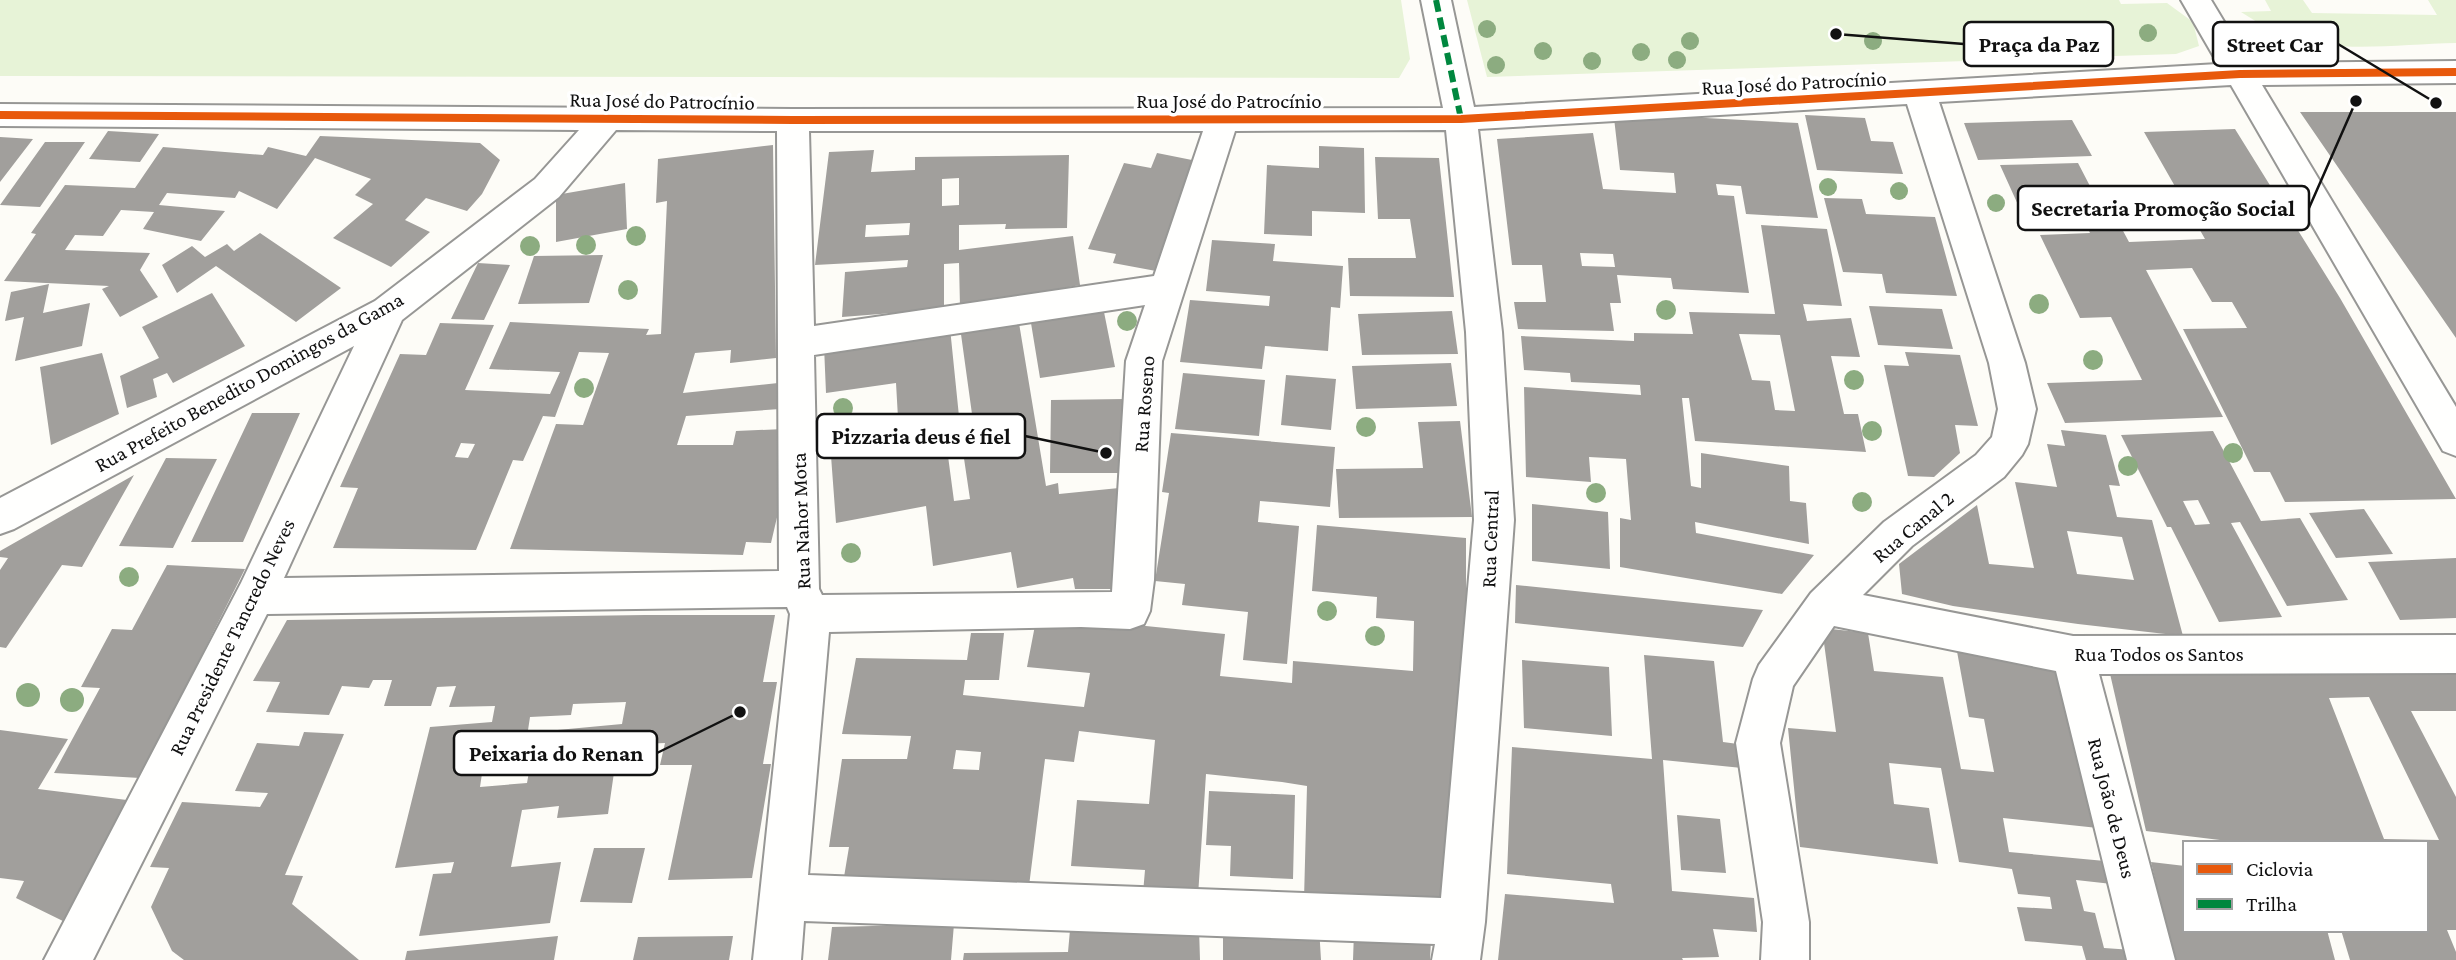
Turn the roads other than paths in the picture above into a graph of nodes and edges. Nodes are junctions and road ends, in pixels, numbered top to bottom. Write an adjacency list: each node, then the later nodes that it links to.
1 (1436, 0): 9 (street, Rua Central)
2 (2196, 0): 4 (street)
3 (2456, 72): 4 (street, Rua José do Patrocínio)
4 (2240, 74): 5 (street, Rua José do Patrocínio); 14 (street)
5 (1920, 94): 9 (street, Rua José do Patrocínio); 18 (street, Rua Canal 2)
6 (0, 115): 7 (street, Rua José do Patrocínio)
7 (608, 117): 10 (street, Rua José do Patrocínio); 12 (street, Rua Prefeito Benedito Domingos da Gama)
8 (1223, 118): 9 (street, Rua José do Patrocínio); 10 (street, Rua José do Patrocínio); 11 (street, Rua Roseno)
9 (1461, 119): 22 (street, Rua Central)
10 (793, 120): 13 (street, Rua Nahor Mota)
11 (1166, 288): 13 (street); 17 (street, Rua Roseno)
12 (388, 311): 15 (street, Rua Prefeito Benedito Domingos da Gama); 16 (street, Rua Presidente Tancredo Neves)
13 (796, 343): 17 (street, Rua Nahor Mota)
14 (2456, 440)
15 (0, 517)
16 (255, 596): 17 (street); 23 (street, Rua Presidente Tancredo Neves)
17 (805, 602): 21 (street, Rua Nahor Mota)
18 (1825, 606): 20 (street, Rua Todos os Santos); 25 (street, Rua Canal 2)
19 (2456, 654): 20 (street, Rua Todos os Santos)
20 (2073, 655): 26 (street, Rua João de Deus)
21 (784, 897): 22 (street); 24 (street, Rua Nahor Mota)
22 (1459, 941)
23 (68, 960)
24 (777, 960)
25 (1785, 960)
26 (2151, 960)

